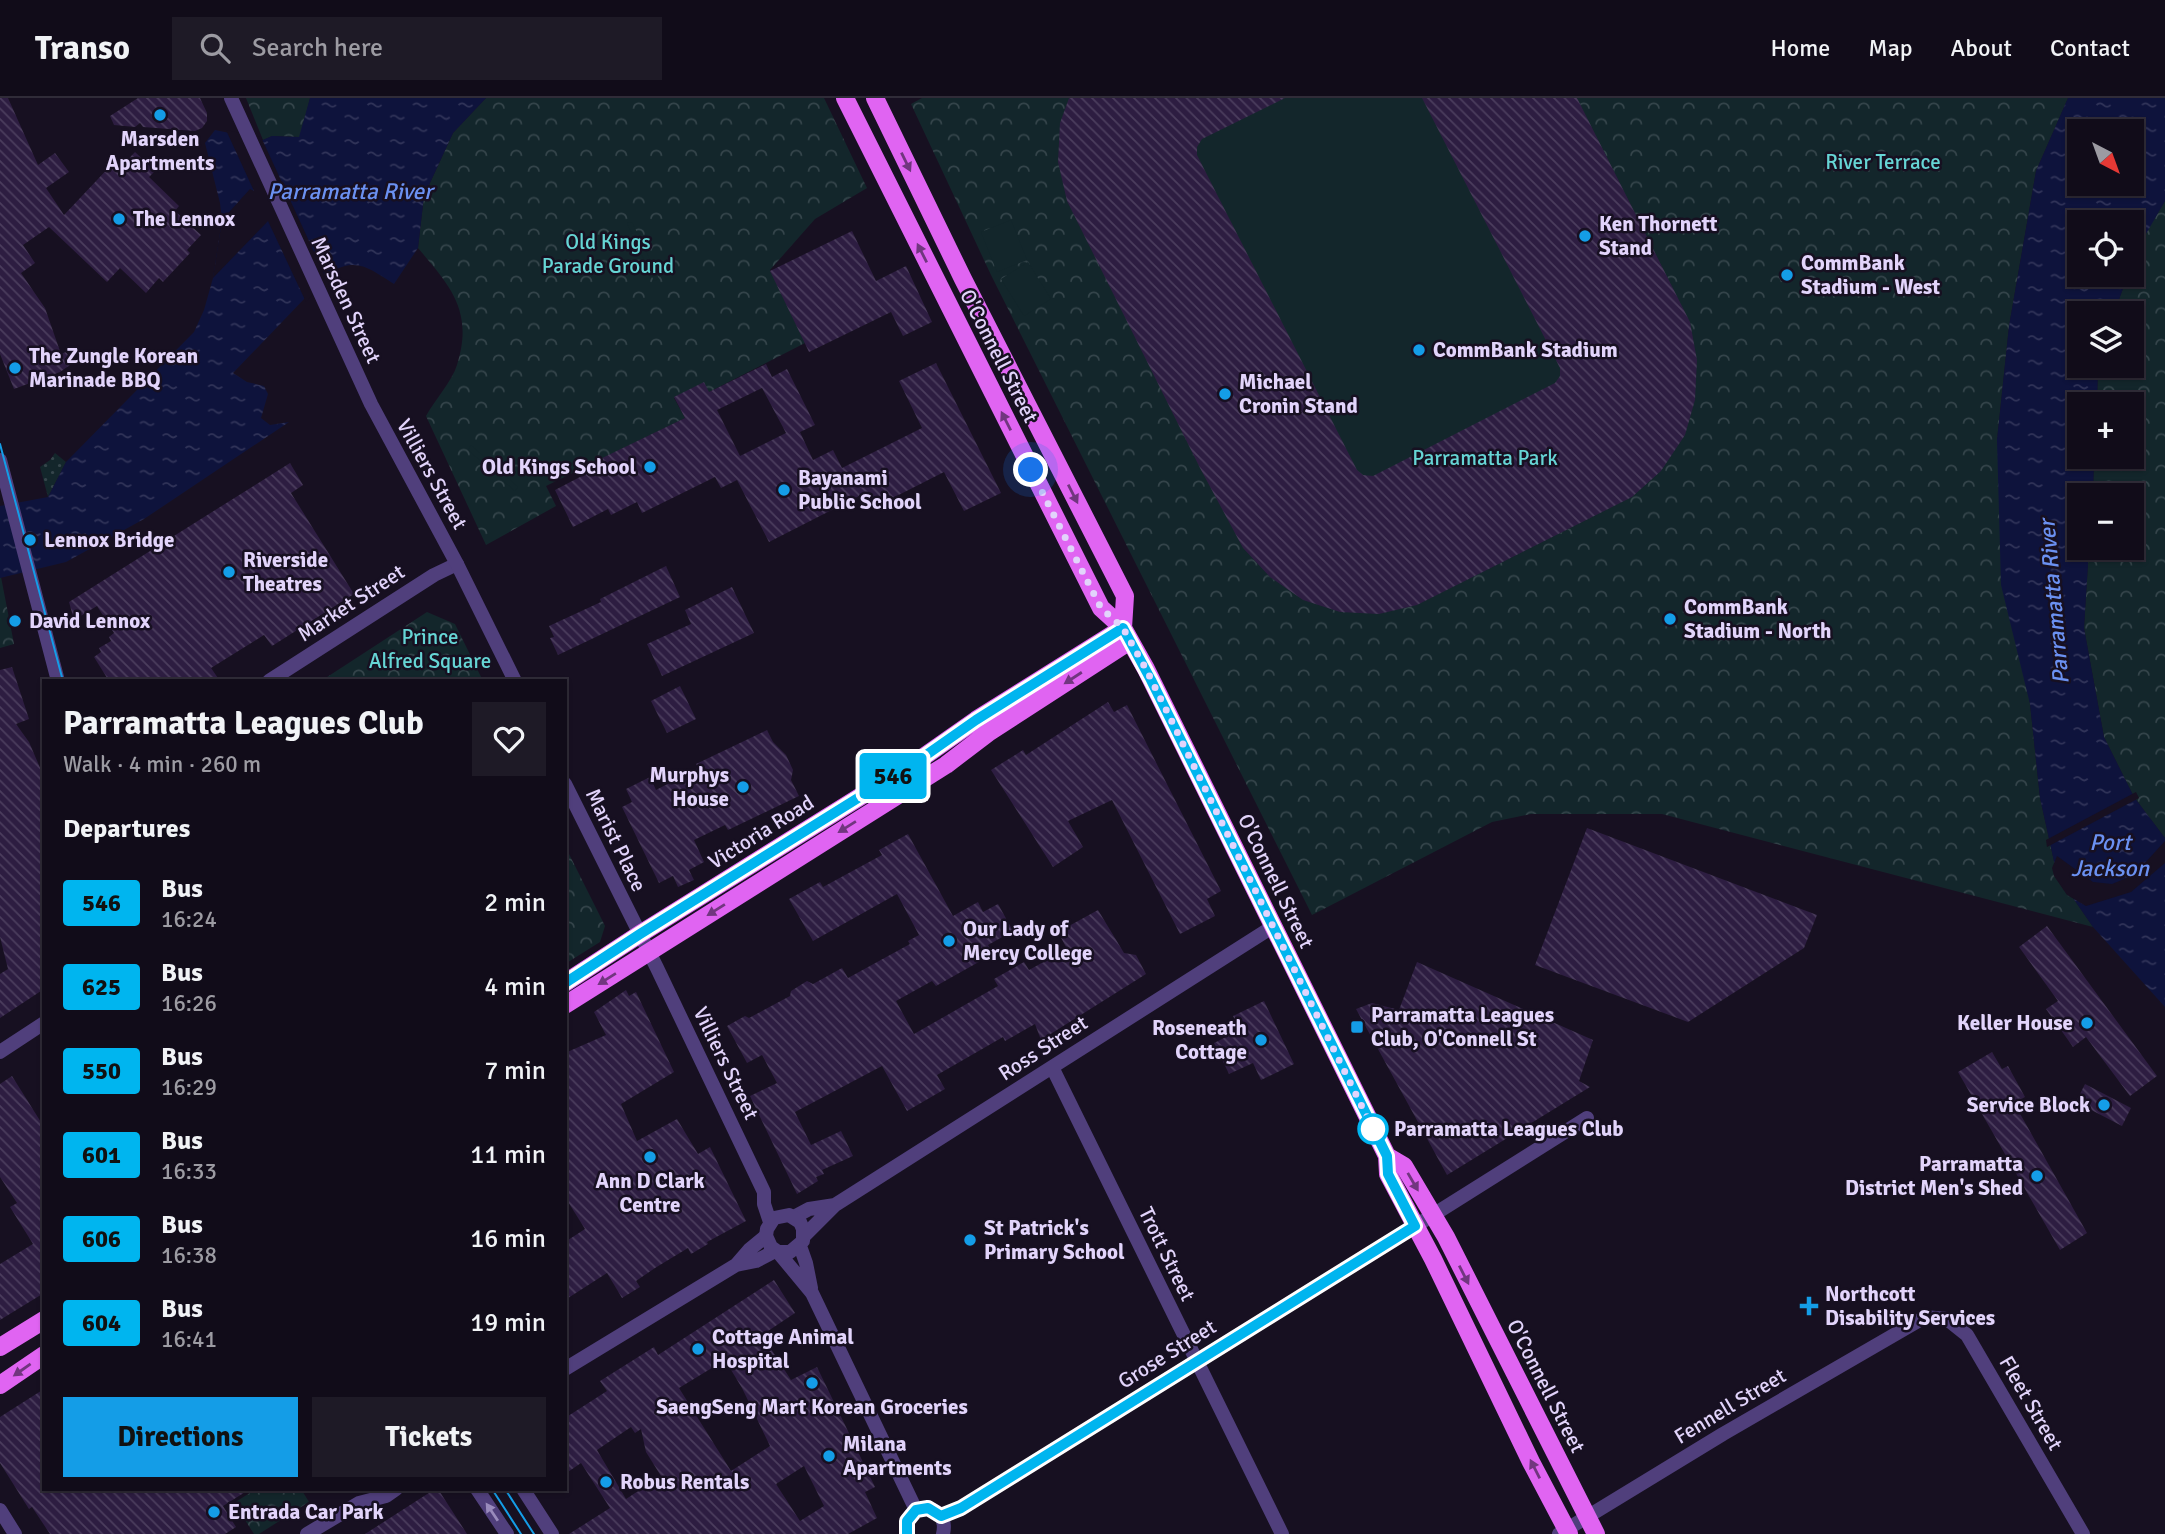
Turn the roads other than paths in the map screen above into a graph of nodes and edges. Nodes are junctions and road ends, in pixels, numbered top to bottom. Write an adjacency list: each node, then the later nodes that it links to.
1 (231, 98): 4 (street, Marsden Street)
2 (845, 98): 7 (main road, O'Connell Street, one-way to 2)
3 (875, 98): 7 (main road, O'Connell Street, one-way to 7)
4 (371, 404): 6 (street, Villiers Street)
5 (0, 460): 8 (street)
6 (457, 564): 9 (street, Market Street); 10 (street)
7 (1127, 635): 12 (main road, O'Connell Street); 13 (main road, Victoria Road); 14 (main road, Victoria Road, one-way to 14)
8 (57, 679)
9 (272, 679)
10 (514, 679)
11 (567, 788): 13 (street, Marist Place)
12 (1274, 926): 19 (street, Ross Street); 21 (main road, O'Connell Street)
13 (640, 934): 14 (street, Marist Place); 15 (main road, Victoria Road)
14 (649, 952): 16 (main road, Victoria Road, one-way to 16); 22 (street, Villiers Street)
15 (567, 982)
16 (567, 1004)
17 (42, 1024): 18 (street)
18 (0, 1052)
19 (1052, 1067): 23 (street, Ross Street); 37 (street, Trott Street)
20 (1587, 1118): 24 (street, Grose Street)
21 (1387, 1156): 24 (main road, O'Connell Street, one-way to 24); 27 (main road, O'Connell Street)
22 (764, 1192): 25 (street); 26 (street)
23 (835, 1205): 25 (street); 29 (street)
24 (1433, 1215): 27 (street, Grose Street); 46 (main road, O'Connell Street, one-way to 46)
25 (789, 1216): 26 (street); 29 (street)
26 (770, 1222): 28 (street)
27 (1415, 1226): 37 (street, Grose Street); 47 (main road, O'Connell Street, one-way to 27)
28 (766, 1236): 30 (street); 31 (street)
29 (802, 1241): 30 (street); 32 (street)
30 (777, 1251): 31 (street); 32 (street)
31 (736, 1265): 38 (street)
32 (812, 1293): 44 (street)
33 (1924, 1317): 46 (street, Fennell Street); 56 (street, Fleet Street)
34 (42, 1321): 35 (main road)
35 (0, 1347)
36 (42, 1356): 39 (main road, one-way to 39)
37 (1196, 1361): 45 (street, Grose Street); 54 (street, Trott Street)
38 (567, 1368)
39 (0, 1385)
40 (393, 1491): 49 (street)
41 (478, 1491): 50 (street, one-way to 41)
42 (524, 1491): 51 (street)
43 (0, 1510): 48 (street)
44 (916, 1510): 45 (street); 52 (street)
45 (941, 1516): 53 (street)
46 (1587, 1516): 47 (street, Fennell Street); 55 (main road, O'Connell Street)
47 (1565, 1532)
48 (15, 1534)
49 (307, 1534)
50 (507, 1534)
51 (552, 1534)
52 (907, 1534)
53 (943, 1534)
54 (1282, 1534)
55 (1596, 1534)
56 (2083, 1534)

